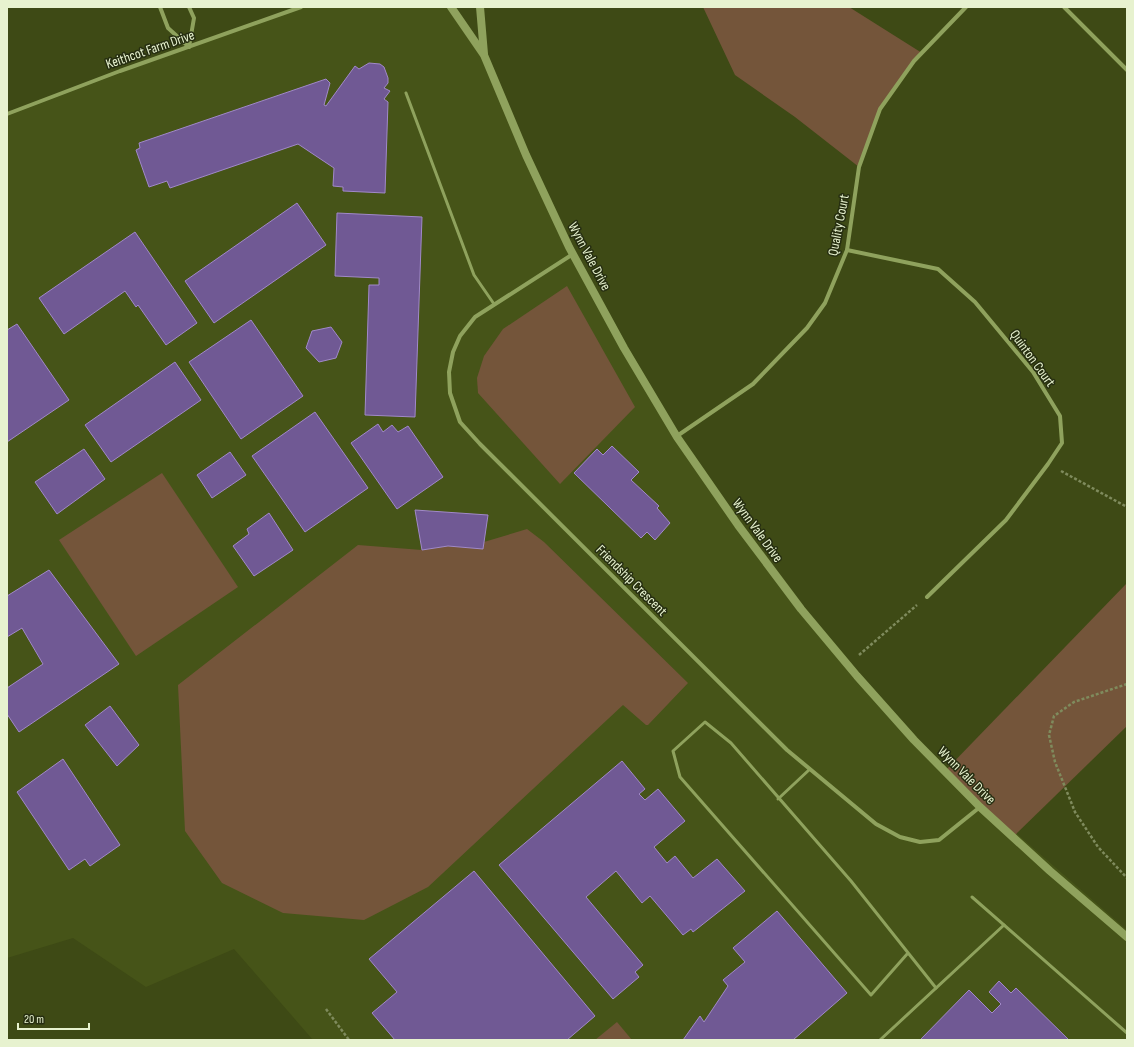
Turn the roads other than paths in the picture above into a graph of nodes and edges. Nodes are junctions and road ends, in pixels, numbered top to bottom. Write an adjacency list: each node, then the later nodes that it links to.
1 (160, 7): 8 (street)
2 (189, 7): 8 (street)
3 (301, 7): 8 (street, Keithcot Farm Drive)
4 (450, 7): 9 (main road, Wynn Vale Drive)
5 (480, 7): 9 (main road, Wynn Vale Drive)
6 (966, 7): 13 (street, Quality Court)
7 (1064, 7): 10 (street)
8 (189, 47): 12 (street, Keithcot Farm Drive)
9 (484, 55): 14 (main road, Wynn Vale Drive)
10 (1127, 70)
11 (406, 94): 15 (lane)
12 (7, 114)
13 (847, 250): 16 (street, Quality Court); 17 (street, Quinton Court)
14 (573, 253): 15 (street, Friendship Crescent); 16 (main road, Wynn Vale Drive)
15 (494, 304): 18 (street, Friendship Crescent)
16 (677, 437): 20 (main road, Wynn Vale Drive)
17 (927, 597)
18 (810, 769): 19 (lane); 20 (street, Friendship Crescent)
19 (778, 799): 24 (lane); 24 (lane)
20 (980, 807): 23 (main road, Wynn Vale Drive)
21 (972, 897): 22 (lane)
22 (1004, 925): 25 (lane); 26 (lane)
23 (1127, 937)
24 (908, 953): 25 (lane)
25 (936, 988): 27 (lane)
26 (1127, 1033)
27 (880, 1040)

